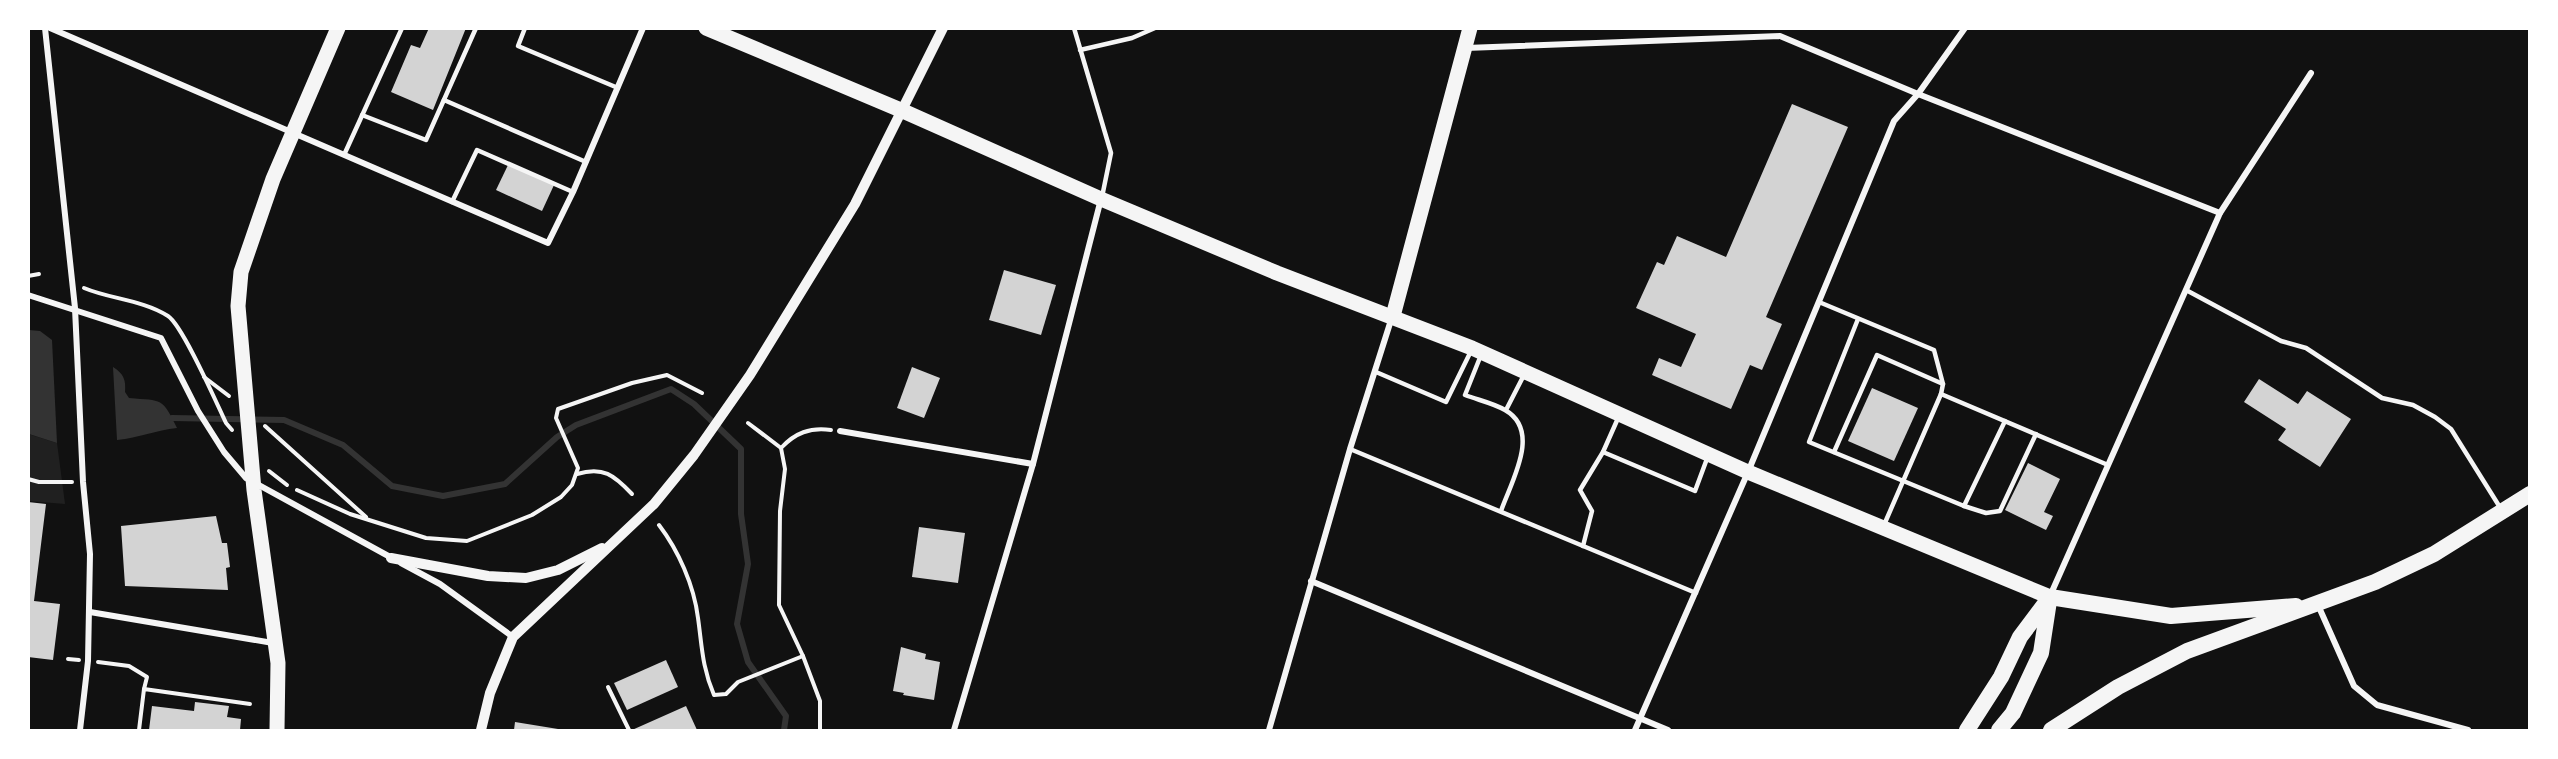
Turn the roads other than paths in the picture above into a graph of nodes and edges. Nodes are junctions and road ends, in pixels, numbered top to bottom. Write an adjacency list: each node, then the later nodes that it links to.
1 (45, 28): 32 (street)
2 (50, 28): 22 (street)
3 (338, 28): 22 (main road)
4 (476, 28): 19 (lane)
5 (525, 28): 17 (lane)
6 (643, 28): 17 (street)
7 (706, 28): 20 (main road)
8 (943, 28): 20 (street)
9 (1074, 28): 15 (lane)
10 (1155, 28): 15 (lane)
11 (1470, 28): 14 (main road)
12 (1965, 28): 18 (street)
13 (399, 29): 21 (lane)
14 (1464, 48): 18 (street); 33 (main road)
15 (1080, 50): 26 (lane)
16 (2311, 73): 28 (street)
17 (618, 88): 24 (street)
18 (1918, 94): 28 (street); 31 (street)
19 (444, 100): 21 (lane); 24 (lane)
20 (903, 111): 26 (main road); 58 (street)
21 (362, 115): 23 (lane)
22 (293, 132): 23 (street); 67 (main road)
23 (344, 155): 27 (street)
24 (586, 162): 25 (street)
25 (573, 192): 27 (lane); 27 (street)
26 (1101, 199): 33 (main road); 49 (street)
27 (452, 201)
28 (2220, 213): 29 (street)
29 (2186, 290): 50 (street); 56 (lane)
30 (28, 295): 32 (street)
31 (1819, 302): 34 (lane); 51 (street)
32 (75, 308): 60 (street); 65 (street)
33 (1393, 316): 35 (main road); 36 (street)
34 (1858, 319): 38 (lane); 47 (lane)
35 (1477, 351): 36 (lane); 37 (main road); 40 (lane)
36 (1376, 372): 45 (street)
37 (1526, 372): 40 (lane); 41 (main road)
38 (1943, 384): 39 (lane); 47 (lane)
39 (1941, 394): 42 (lane); 52 (lane)
40 (1506, 410): 55 (lane)
41 (1621, 413): 46 (lane); 48 (main road)
42 (2005, 421): 44 (lane); 54 (lane)
43 (840, 431): 49 (street)
44 (2036, 434): 50 (lane); 54 (lane)
45 (1350, 449): 55 (lane); 61 (street)
46 (1603, 452): 48 (lane); 59 (lane)
47 (1834, 452): 52 (lane)
48 (1708, 454): 51 (main road)
49 (1033, 464): 72 (street)
50 (2108, 465): 63 (street)
51 (1748, 472): 57 (main road); 62 (street)
52 (1904, 480): 54 (lane); 57 (lane)
53 (2529, 494): 56 (highway)
54 (1964, 506)
55 (1501, 511): 59 (lane)
56 (2502, 511): 64 (highway)
57 (1883, 528): 63 (main road)
58 (613, 543): 60 (street); 66 (street)
59 (1583, 546): 62 (lane)
60 (391, 558): 66 (street)
61 (1311, 581): 68 (street); 73 (street)
62 (1696, 593): 68 (street)
63 (2050, 597): 64 (highway); 76 (highway); 77 (highway)
64 (2318, 604): 78 (highway); 79 (street)
65 (90, 612): 67 (street); 69 (street)
66 (513, 637): 71 (street)
67 (273, 638): 70 (main road)
68 (1640, 718): 74 (street); 75 (street)
69 (80, 730)
70 (277, 730)
71 (481, 730)
72 (954, 730)
73 (1269, 730)
74 (1635, 730)
75 (1668, 730)
76 (1967, 730)
77 (1999, 730)
78 (2051, 730)
79 (2468, 730)

